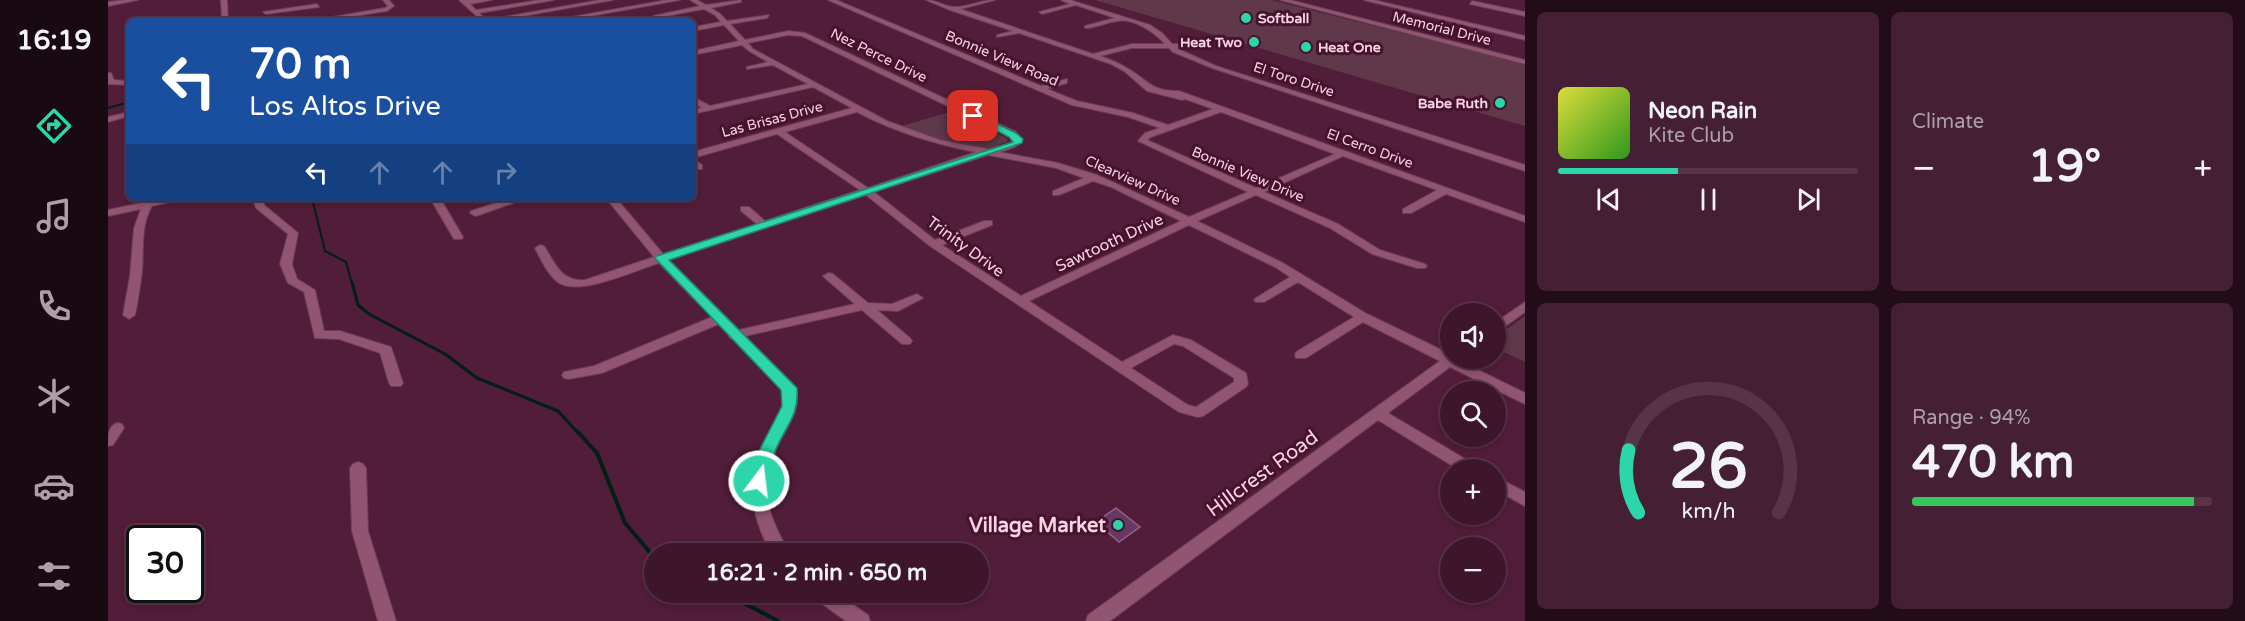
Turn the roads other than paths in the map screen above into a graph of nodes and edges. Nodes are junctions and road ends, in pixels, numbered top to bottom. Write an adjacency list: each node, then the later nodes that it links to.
1 (135, 0): 19 (street)
2 (224, 0): 33 (street)
3 (327, 0): 21 (street)
4 (386, 0): 35 (street)
5 (489, 0): 17 (street)
6 (550, 0): 26 (street)
7 (610, 0): 37 (street)
8 (677, 0): 38 (street)
9 (693, 0): 22 (street, Clearview Drive)
10 (831, 0): 61 (street, Bonnie View Road)
11 (928, 0): 23 (street, El Cerro Drive)
12 (992, 0): 23 (street)
13 (1064, 0): 20 (street, El Toro Drive)
14 (1283, 0): 54 (street, Memorial Drive)
15 (1367, 0): 28 (street)
16 (739, 1): 22 (street)
17 (464, 2): 26 (street)
18 (1474, 2): 29 (street)
19 (108, 4)
20 (1076, 4): 27 (street); 39 (street, El Toro Drive)
21 (317, 6): 25 (street); 34 (street)
22 (705, 7): 31 (street); 41 (street, Clearview Drive)
23 (952, 9): 30 (street, El Cerro Drive)
24 (1426, 10): 28 (street)
25 (266, 12)
26 (476, 12): 36 (street)
27 (1042, 12)
28 (1414, 12): 45 (street)
29 (1525, 14)
30 (970, 15): 40 (street); 46 (street, El Cerro Drive)
31 (656, 16)
32 (767, 16): 41 (street)
33 (225, 18)
34 (311, 18)
35 (329, 18)
36 (481, 18)
37 (502, 18)
38 (570, 18)
39 (1122, 18): 43 (street); 51 (street, El Toro Drive)
40 (954, 19)
41 (726, 23): 44 (street); 50 (street, Clearview Drive)
42 (1497, 26): 45 (street)
43 (1087, 27)
44 (696, 28)
45 (1487, 30): 48 (street)
46 (1016, 32): 47 (street); 53 (street, El Cerro Drive)
47 (999, 36)
48 (1525, 38)
49 (1202, 39): 51 (street)
50 (743, 42): 52 (street); 55 (street, Clearview Drive); 73 (street, Nez Perce Drive)
51 (1170, 46): 53 (street); 76 (street, El Toro Drive)
52 (696, 52)
53 (1093, 56): 64 (street, El Cerro Drive)
54 (1525, 62)
55 (773, 63): 56 (street); 60 (street, Clearview Drive)
56 (749, 68)
57 (108, 75): 59 (street)
58 (1064, 81): 61 (street)
59 (126, 83)
60 (813, 85): 65 (street); 66 (street, Clearview Drive)
61 (1042, 88): 71 (street, Bonnie View Road)
62 (1176, 93): 64 (street, El Cerro Drive)
63 (696, 101): 65 (street)
64 (1206, 104): 67 (street, El Cerro Drive)
65 (708, 109): 68 (street)
66 (858, 109): 72 (street, Las Brisas Drive); 73 (street, Clearview Drive)
67 (1221, 109): 71 (street, Bonnie View Drive); 74 (street, El Cerro Drive)
68 (696, 111)
69 (126, 115): 70 (street)
70 (108, 120)
71 (1168, 128): 80 (street, Bonnie View Drive)
72 (778, 131): 75 (street, Las Brisas Drive); 78 (street, Trinity Drive)
73 (989, 152): 77 (street, Clearview Drive); 78 (street)
74 (1344, 153): 79 (street, El Cerro Drive); 80 (street, Sawtooth Drive)
75 (696, 154)
76 (1525, 168)
77 (1094, 177): 81 (street); 92 (street, Clearview Drive)
78 (868, 190): 94 (street); 96 (street, Trinity Drive)
79 (1445, 190): 88 (street); 91 (street, El Cerro Drive)
80 (1256, 192): 92 (street, Sawtooth Drive); 99 (street, Bonnie View Drive)
81 (1056, 193)
82 (151, 201): 89 (street); 107 (street)
83 (258, 201): 119 (street)
84 (437, 201): 95 (street)
85 (513, 201): 90 (street)
86 (613, 201): 98 (street)
87 (745, 209): 94 (street)
88 (1407, 211)
89 (108, 213)
90 (475, 213)
91 (1525, 219)
92 (1189, 221): 101 (street, Clearview Drive); 104 (street, Sawtooth Drive)
93 (987, 223): 96 (street)
94 (764, 224): 98 (street)
95 (458, 237)
96 (934, 244): 104 (street, Trinity Drive)
97 (540, 248): 98 (street)
98 (661, 258): 109 (street)
99 (1421, 266)
100 (829, 276): 105 (street)
101 (1299, 276): 103 (street); 108 (street, Clearview Drive)
102 (916, 298): 105 (street)
103 (1260, 300)
104 (1019, 301): 115 (street, Trinity Drive)
105 (864, 306): 111 (street); 112 (street)
106 (1525, 306): 110 (street)
107 (129, 315)
108 (1363, 317): 113 (street, Clearview Drive); 114 (street)
109 (719, 319): 111 (street); 118 (street)
110 (1506, 320)
111 (734, 335): 128 (street)
112 (906, 341)
113 (1440, 355)
114 (1301, 356)
115 (1116, 364): 115 (street, Trinity Drive)
116 (1440, 368): 121 (street, Hillcrest Road)
117 (1468, 369): 120 (street, Clearview Drive)
118 (569, 375)
119 (396, 383)
120 (1525, 399)
121 (1379, 414): 124 (street); 132 (street, Hillcrest Road)
122 (117, 428): 123 (street)
123 (108, 441)
124 (1454, 459)
125 (358, 468): 130 (street)
126 (1506, 489): 127 (street)
127 (1525, 500)
128 (776, 543)
129 (836, 603): 131 (street)
130 (387, 621)
131 (861, 621)
132 (1095, 621)

